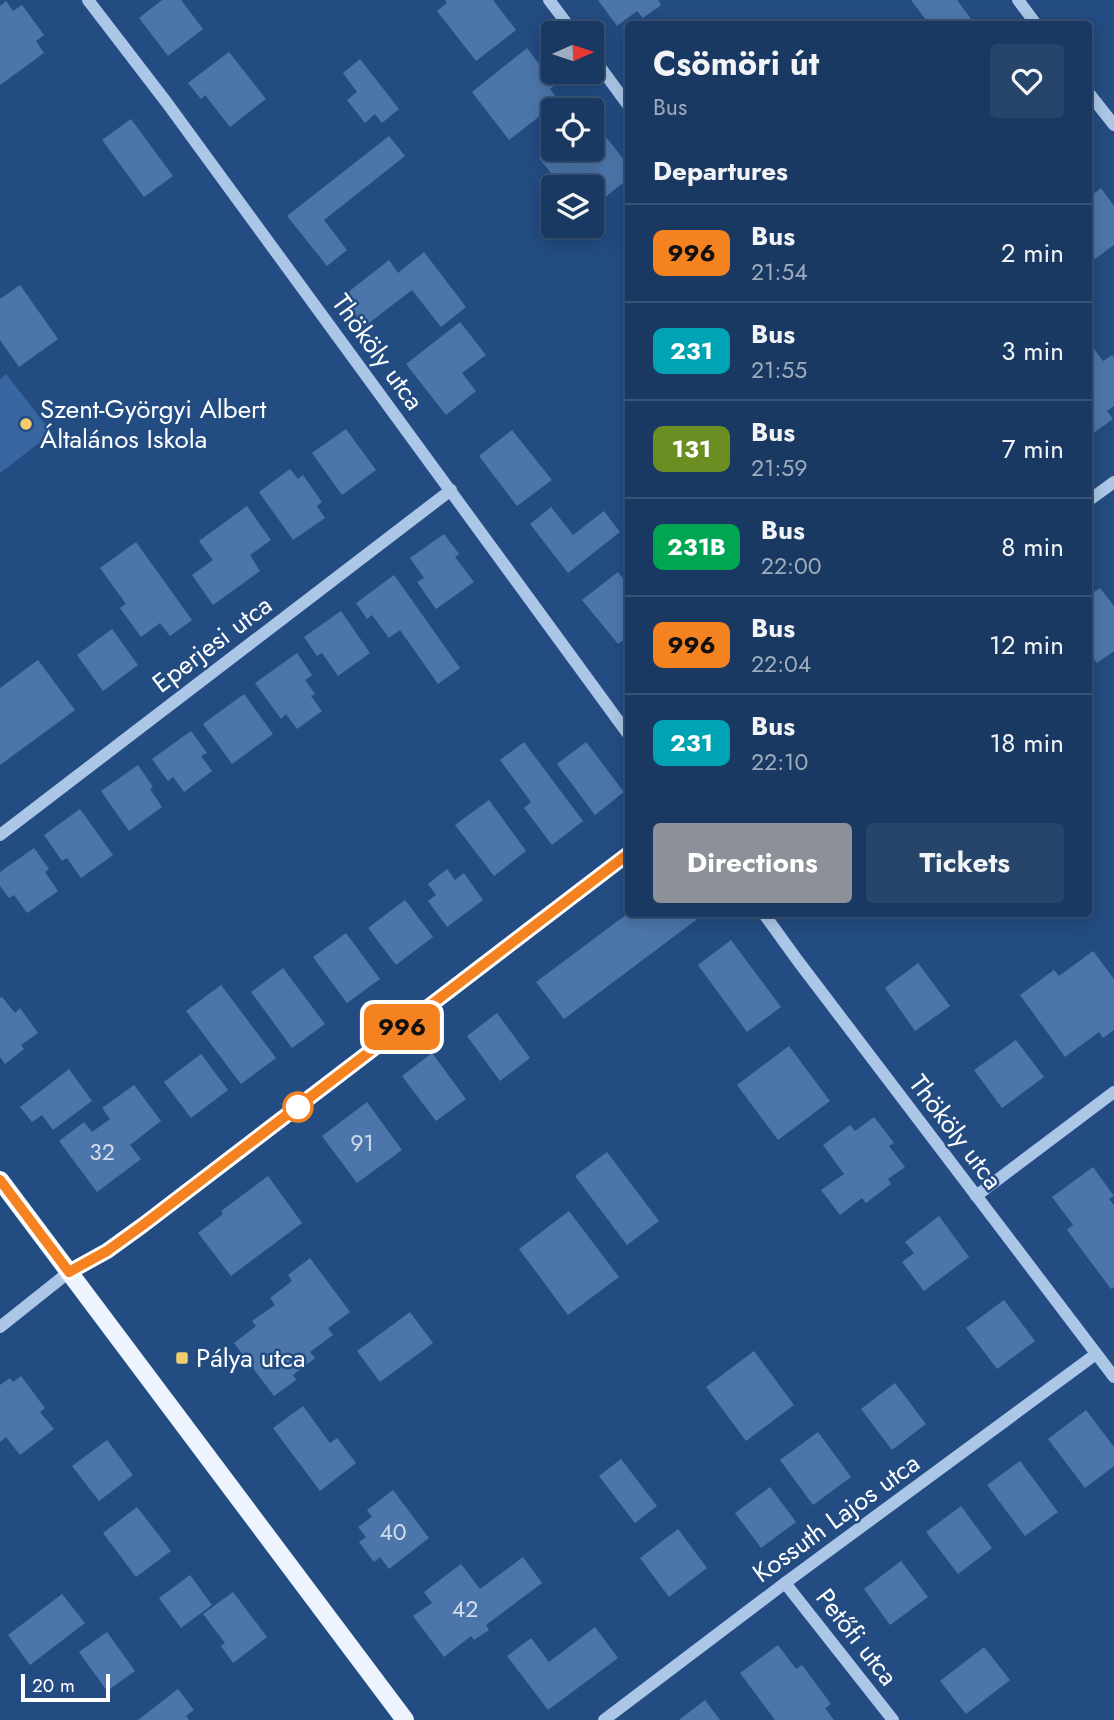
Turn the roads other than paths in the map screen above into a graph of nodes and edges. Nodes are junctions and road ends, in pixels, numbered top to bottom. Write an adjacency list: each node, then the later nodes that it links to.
1 (88, 0): 12 (street, Thököly utca)
2 (549, 0): 5 (street)
3 (1035, 0): 4 (street)
4 (1021, 4): 6 (street)
5 (565, 21)
6 (1034, 21)
7 (604, 72): 9 (street)
8 (1092, 97): 10 (street)
9 (625, 101)
10 (1114, 125)
11 (1114, 482): 13 (street)
12 (451, 490): 14 (street, Thököly utca); 15 (street, Eperjesi utca)
13 (1092, 498)
14 (625, 730)
15 (0, 835)
16 (625, 856): 21 (street)
17 (766, 917): 20 (street, Thököly utca)
18 (1114, 1092): 20 (street)
19 (0, 1180): 21 (main road)
20 (976, 1196): 23 (street, Thököly utca)
21 (69, 1272): 22 (street); 26 (main road)
22 (0, 1327)
23 (1096, 1354): 24 (street, Thököly utca); 25 (street, Kossuth Lajos utca)
24 (1114, 1377)
25 (785, 1583): 27 (street, Kossuth Lajos utca); 28 (street, Petőfi utca)
26 (405, 1720)
27 (604, 1720)
28 (893, 1720)

